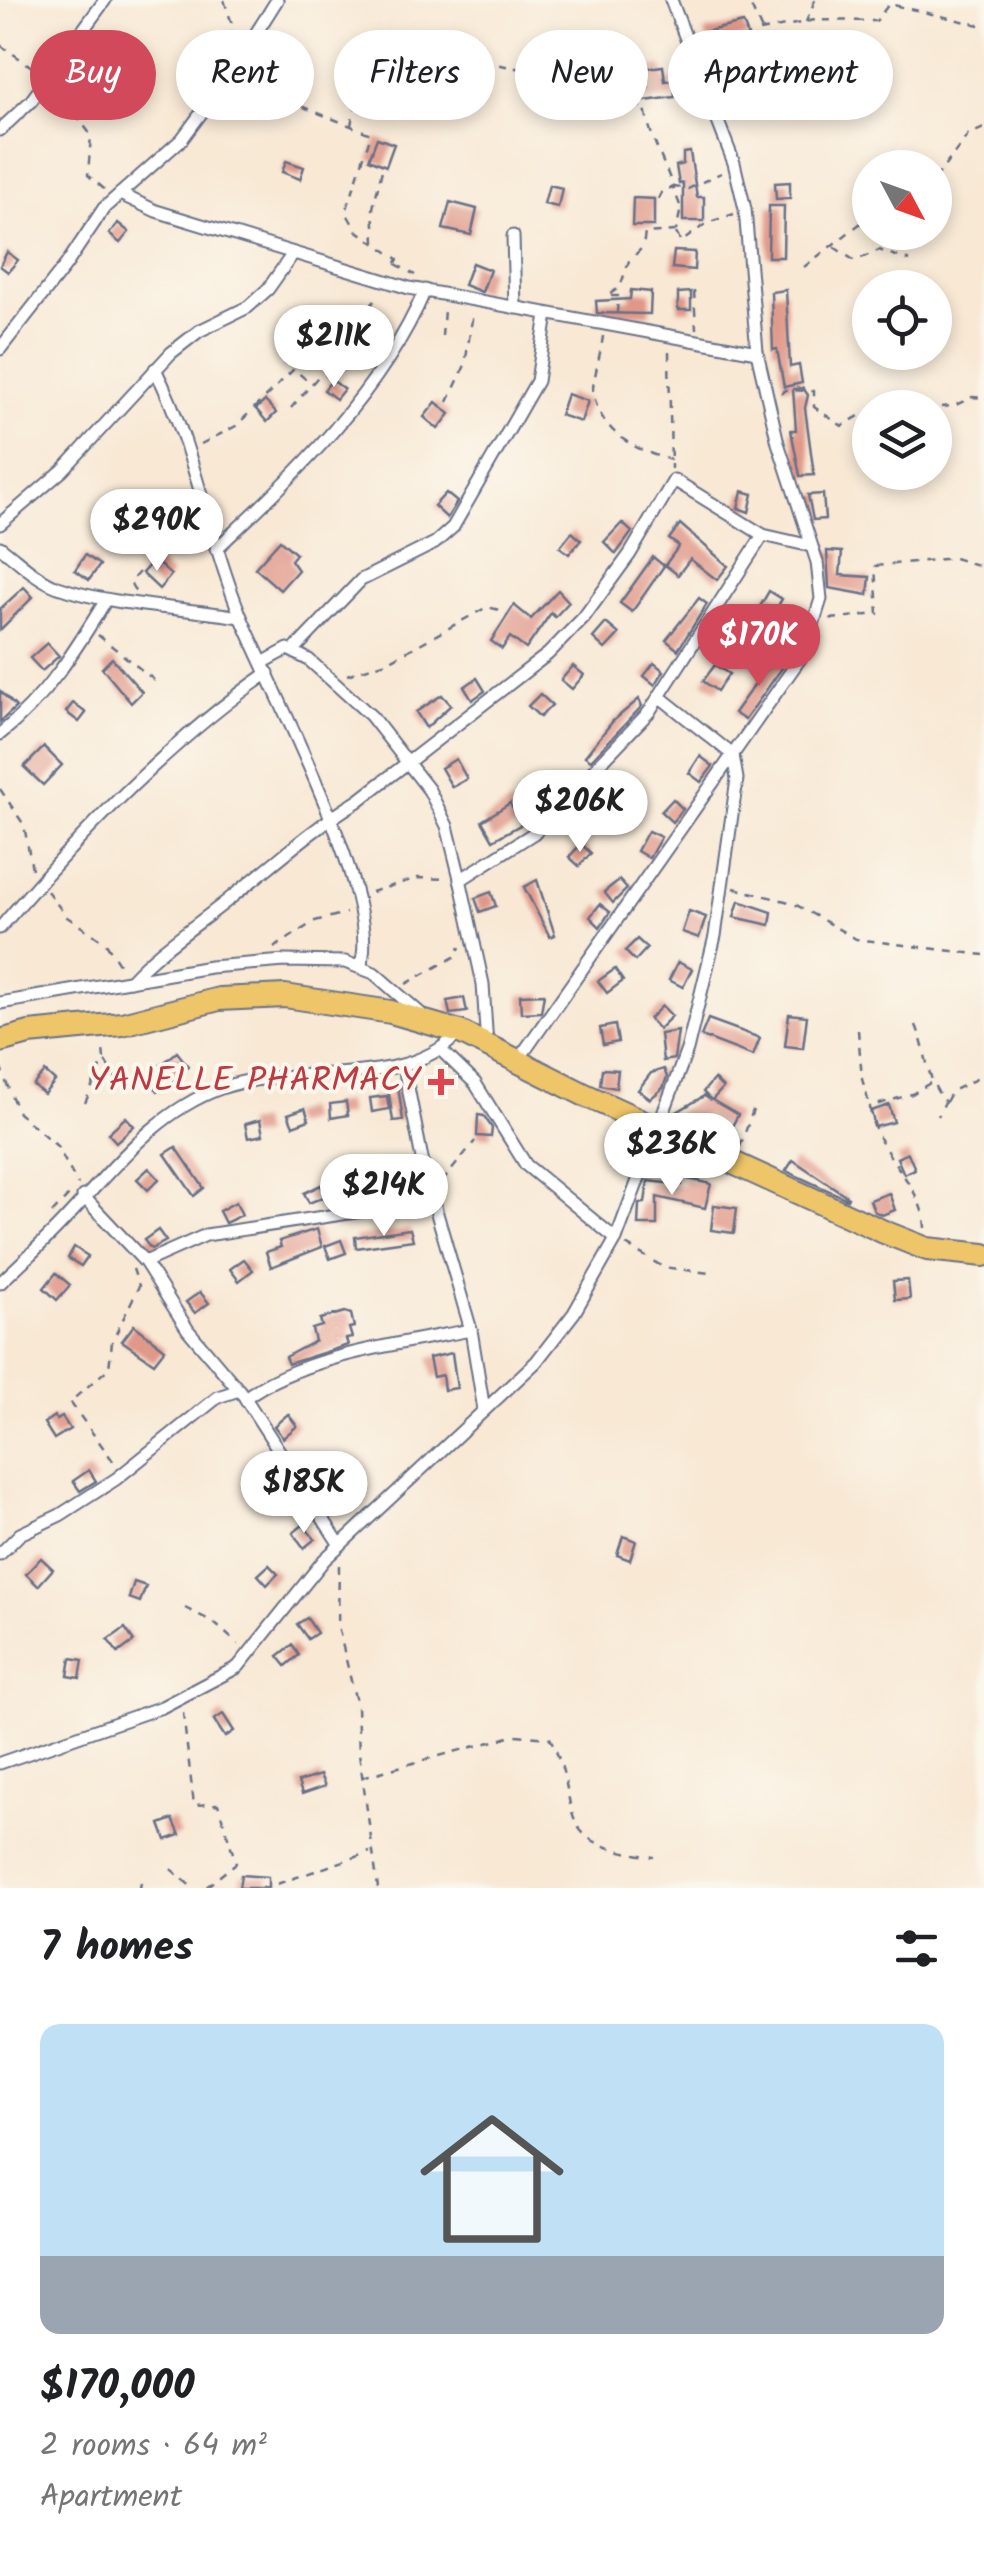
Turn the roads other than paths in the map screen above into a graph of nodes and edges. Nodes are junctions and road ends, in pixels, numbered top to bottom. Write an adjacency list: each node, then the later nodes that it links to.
1 (105, 0): 4 (street)
2 (277, 0): 5 (street)
3 (671, 0): 12 (street)
4 (0, 130)
5 (120, 194): 7 (street); 11 (street)
6 (513, 236): 9 (street)
7 (292, 254): 8 (street); 13 (street)
8 (425, 290): 9 (street); 18 (street)
9 (514, 308): 10 (street)
10 (546, 314): 12 (street); 21 (street)
11 (0, 348)
12 (758, 352): 16 (street)
13 (155, 369): 14 (street); 18 (street)
14 (0, 524)
15 (763, 535): 16 (street); 23 (street); 26 (street)
16 (811, 546): 25 (street)
17 (0, 547): 19 (street)
18 (216, 549): 20 (street)
19 (106, 600): 20 (street); 24 (street)
20 (240, 616): 22 (street)
21 (294, 650): 22 (street); 26 (street)
22 (266, 668): 27 (street); 29 (street)
23 (660, 696): 25 (street); 28 (street)
24 (0, 734)
25 (732, 755): 38 (street); 40 (street)
26 (406, 762): 27 (street); 28 (street)
27 (328, 816): 30 (street); 31 (street)
28 (459, 877): 36 (street)
29 (0, 928)
30 (361, 964): 31 (street); 33 (street)
31 (125, 982): 32 (street)
32 (0, 1003)
33 (428, 1022): 34 (highway); 35 (highway)
34 (460, 1032): 36 (highway); 37 (street)
35 (0, 1040)
36 (488, 1046): 38 (highway)
37 (442, 1051): 39 (street); 43 (street)
38 (518, 1059): 40 (highway)
39 (404, 1067): 41 (street); 42 (street)
40 (659, 1126): 43 (street); 44 (highway)
41 (85, 1194): 45 (street); 46 (street)
42 (433, 1198): 45 (street); 47 (street)
43 (616, 1240): 49 (street)
44 (984, 1255)
45 (145, 1262): 48 (street)
46 (0, 1283)
47 (471, 1330): 48 (street); 49 (street)
48 (242, 1394): 50 (street); 51 (street)
49 (484, 1410): 50 (street)
50 (338, 1547): 52 (street)
51 (0, 1554)
52 (0, 1763)

